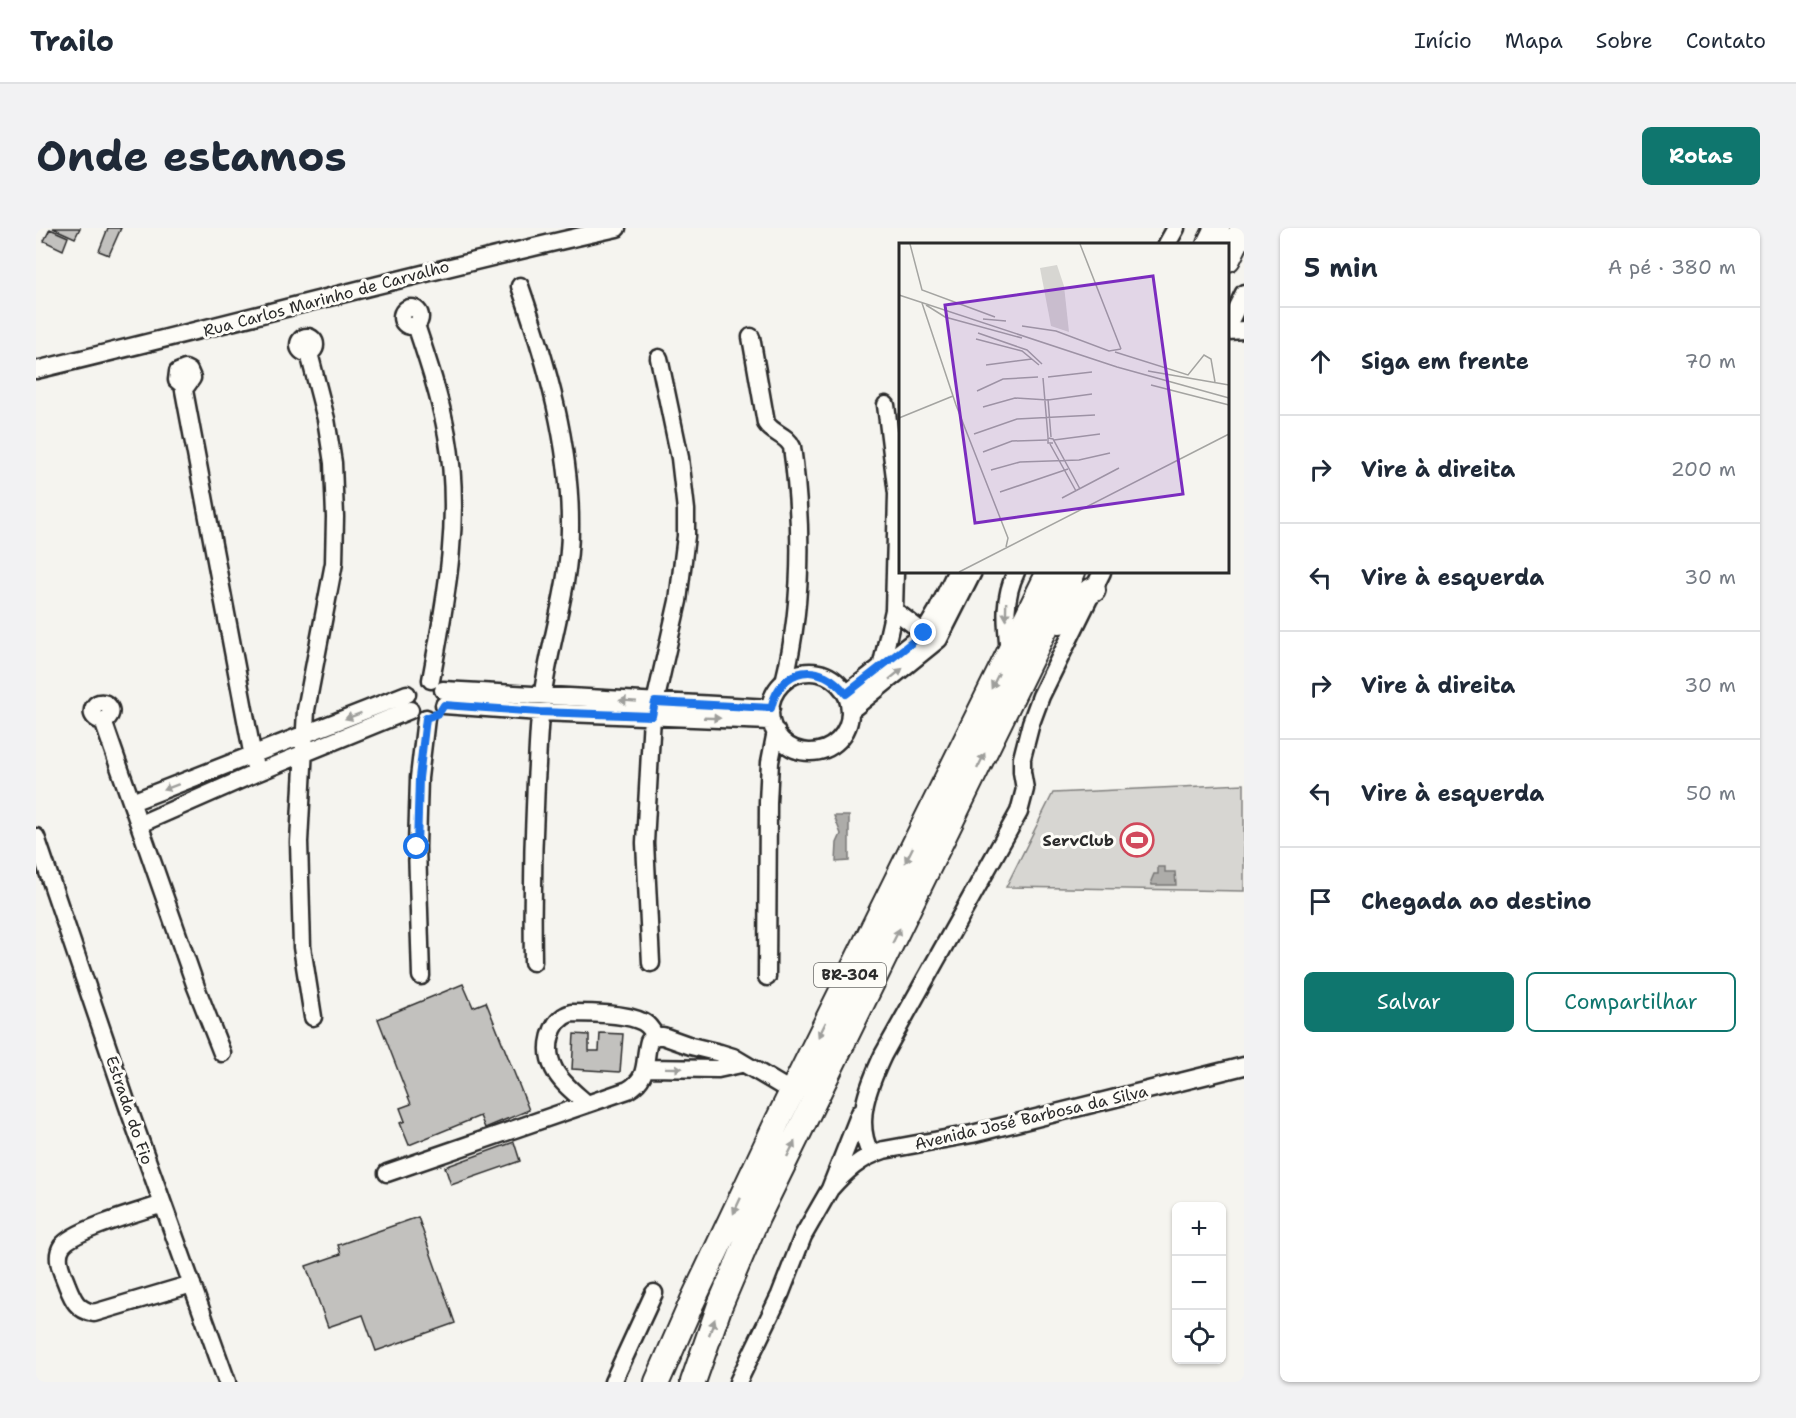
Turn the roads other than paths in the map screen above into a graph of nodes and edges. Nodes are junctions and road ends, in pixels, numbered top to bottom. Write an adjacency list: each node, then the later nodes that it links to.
1 (617, 228): 17 (street, Rua Carlos Marinho de Carvalho)
2 (1176, 228): 5 (street)
3 (1217, 228): 6 (highway)
4 (1243, 228): 7 (highway)
5 (1168, 243)
6 (1210, 243)
7 (1229, 255)
8 (520, 286): 36 (street)
9 (1244, 295): 10 (street)
10 (1229, 321)
11 (416, 325): 33 (street)
12 (1244, 330): 13 (street)
13 (1229, 331)
14 (751, 337): 32 (street)
15 (309, 353): 41 (street)
16 (659, 358): 37 (street)
17 (36, 370)
18 (183, 385): 43 (street)
19 (886, 405): 27 (street)
20 (956, 573): 28 (street)
21 (972, 573): 28 (street)
22 (1016, 573): 30 (street, one-way to 30)
23 (1048, 573): 30 (highway, BR-304)
24 (1073, 573): 29 (highway, BR-304)
25 (1077, 573): 26 (street)
26 (1097, 581): 29 (highway); 59 (street)
27 (894, 610): 28 (street); 31 (street)
28 (931, 636): 31 (street); 35 (street, one-way to 28)
29 (1038, 641): 70 (highway, BR-304, one-way to 29)
30 (1009, 652): 58 (highway, BR-304, one-way to 58)
31 (881, 668): 35 (street)
32 (784, 682): 35 (street); 39 (street)
33 (439, 692): 34 (street); 36 (street); 38 (street)
34 (409, 702): 38 (street); 41 (street, one-way to 41); 42 (street)
35 (848, 702): 39 (street)
36 (541, 704): 37 (street); 48 (street)
37 (653, 709): 39 (street); 49 (street)
38 (426, 718): 50 (street)
39 (772, 720): 51 (street)
40 (103, 721): 45 (street)
41 (304, 734): 42 (street); 43 (street)
42 (303, 754): 44 (street); 52 (street)
43 (252, 756): 44 (street); 45 (street, one-way to 45)
44 (256, 774): 46 (street)
45 (132, 802): 46 (street)
46 (140, 824): 54 (street)
47 (36, 837): 64 (street, Estrada do Fio)
48 (533, 962)
49 (651, 963)
50 (421, 976)
51 (767, 977)
52 (313, 1017)
53 (655, 1036): 55 (street); 57 (street); 60 (street)
54 (222, 1053)
55 (741, 1064): 57 (street, one-way to 55); 58 (street)
56 (1244, 1066): 61 (street, Avenida José Barbosa da Silva)
57 (645, 1068): 60 (street)
58 (792, 1092): 69 (highway, BR-304, one-way to 69)
59 (865, 1100): 61 (street); 63 (street)
60 (586, 1104): 62 (street)
61 (871, 1154): 63 (street, Avenida José Barbosa da Silva)
62 (387, 1173)
63 (830, 1189): 71 (street)
64 (163, 1204): 65 (street, Estrada do Fio); 65 (street)
65 (192, 1284): 67 (street, Estrada do Fio)
66 (654, 1293): 68 (street)
67 (227, 1382)
68 (613, 1382)
69 (657, 1382)
70 (693, 1382)
71 (738, 1382)

